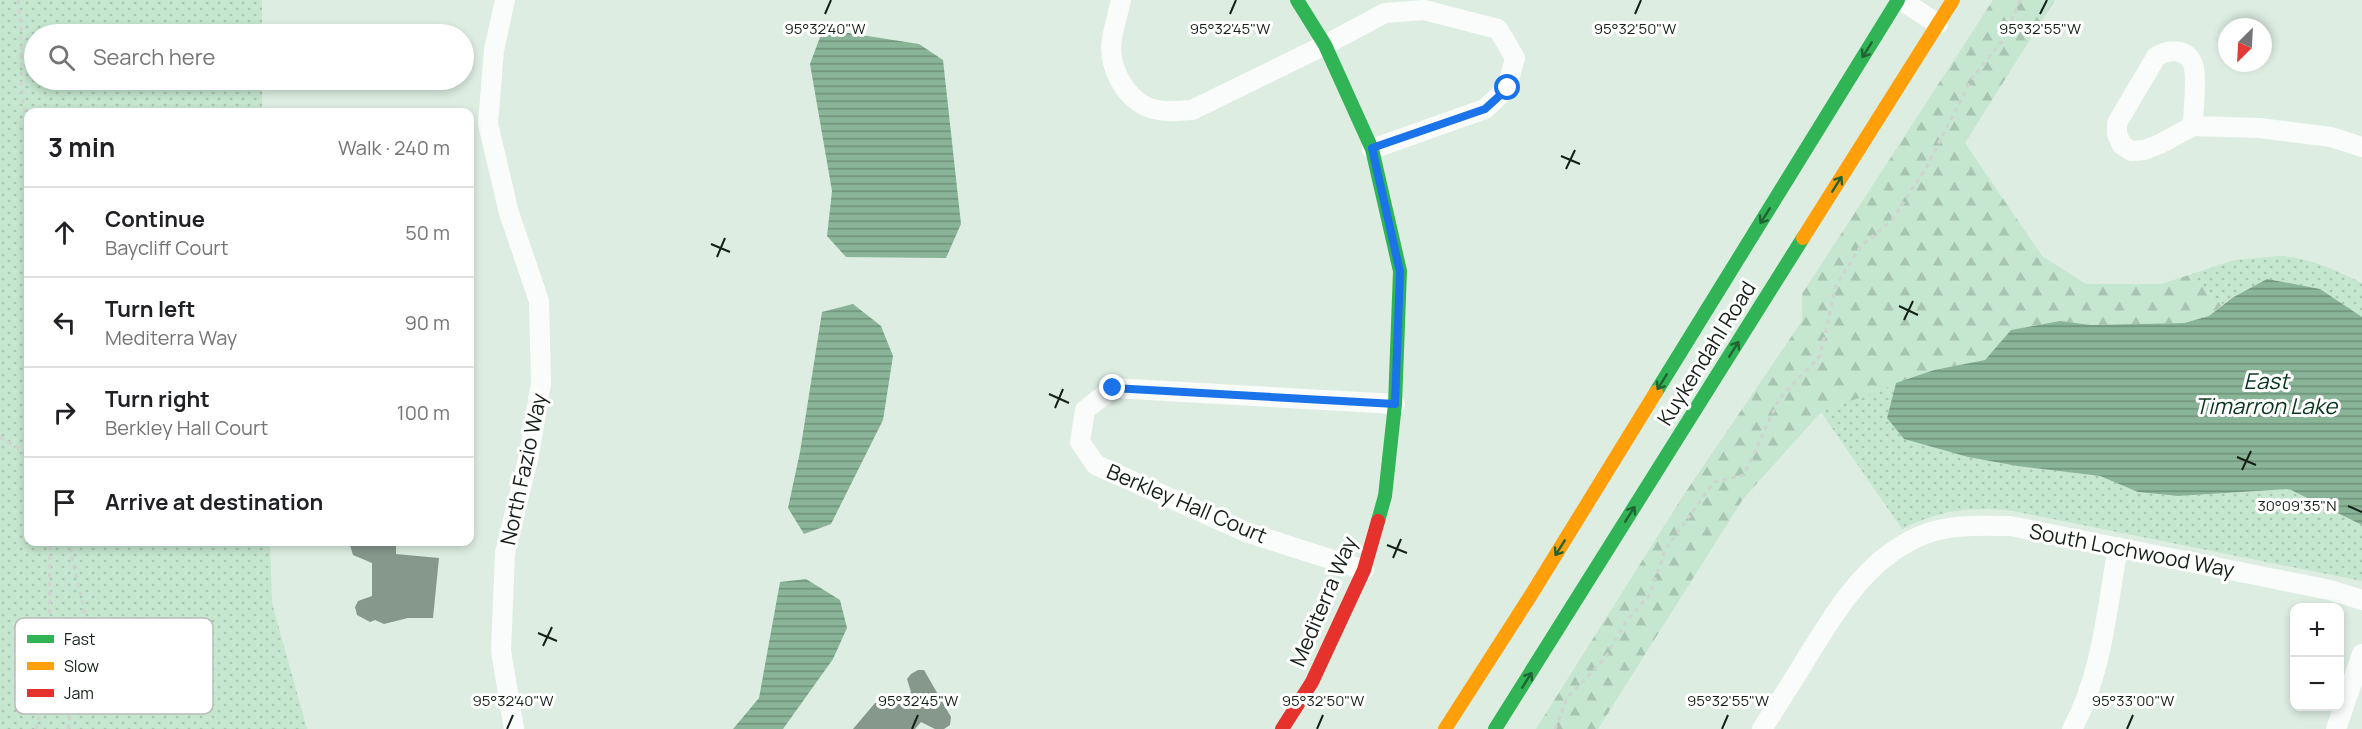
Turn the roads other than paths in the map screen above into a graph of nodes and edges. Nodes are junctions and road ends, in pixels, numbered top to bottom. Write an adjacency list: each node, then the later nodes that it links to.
1 (505, 0): 16 (street, North Fazio Way)
2 (1121, 0): 7 (street)
3 (1298, 0): 7 (main road, Mediterra Way)
4 (1899, 0): 6 (street); 18 (main road, Kuykendahl Road, one-way to 18)
5 (1953, 0): 6 (main road, Kuykendahl Road)
6 (1938, 24): 19 (main road, Kuykendahl Road, one-way to 6)
7 (1325, 45): 10 (main road, Mediterra Way); 10 (street)
8 (2193, 126): 8 (street); 9 (street)
9 (2362, 147)
10 (1372, 148): 11 (main road, Mediterra Way)
11 (1395, 404): 13 (main road, Mediterra Way); 13 (street, Berkley Hall Court)
12 (2118, 547): 14 (street, South Lochwood Way); 20 (street, South Lochwood Way); 21 (street)
13 (1364, 570): 17 (main road, Mediterra Way)
14 (2362, 600)
15 (2362, 654): 22 (street)
16 (514, 729)
17 (1282, 729)
18 (1445, 729)
19 (1495, 729)
20 (1762, 729)
21 (2072, 729)
22 (2336, 729)

